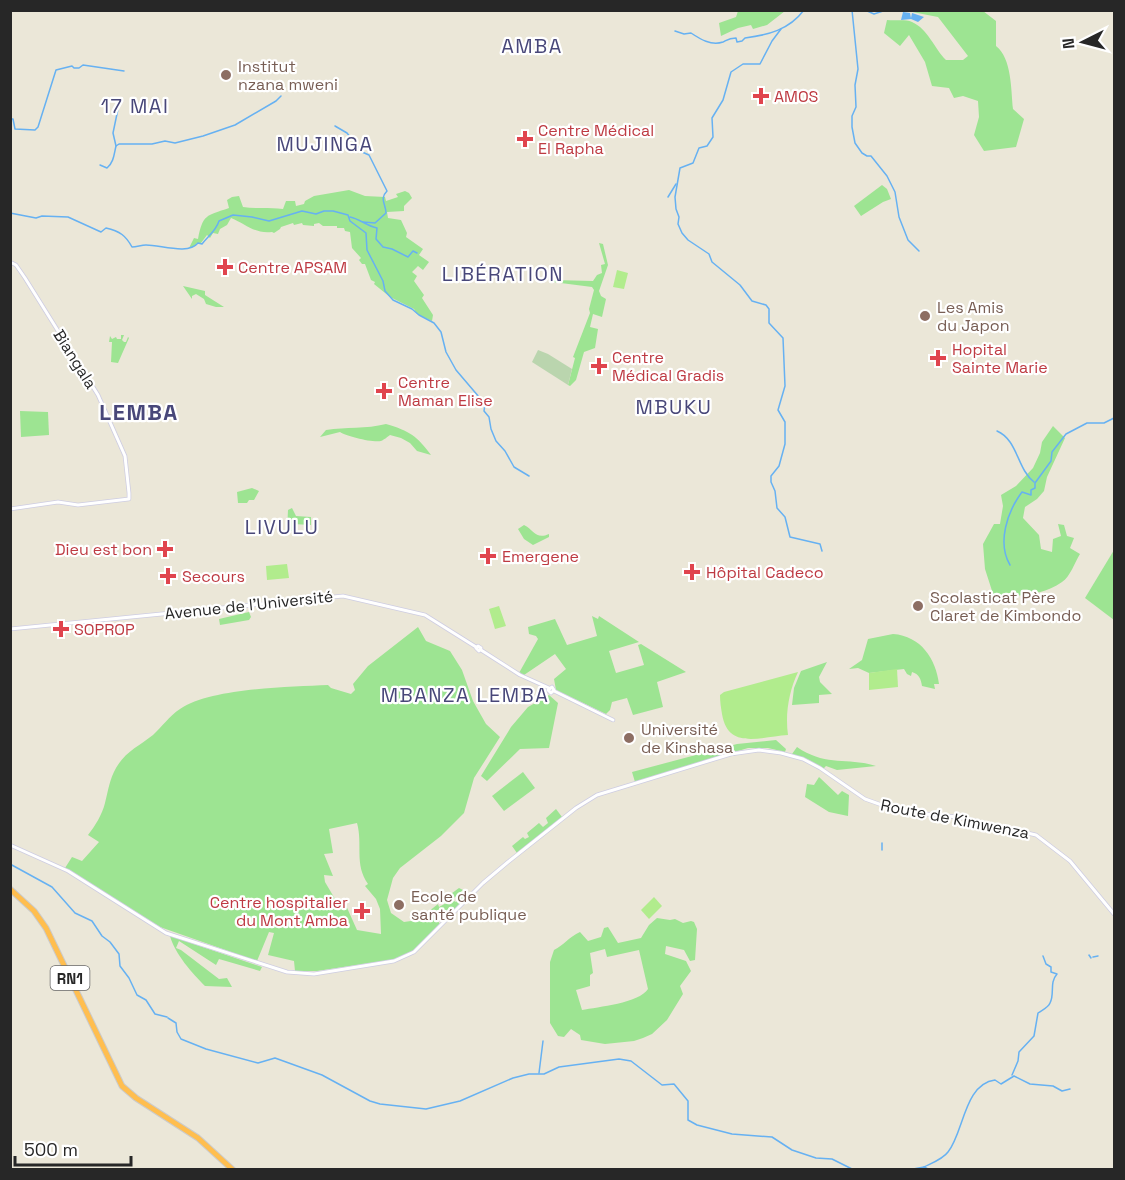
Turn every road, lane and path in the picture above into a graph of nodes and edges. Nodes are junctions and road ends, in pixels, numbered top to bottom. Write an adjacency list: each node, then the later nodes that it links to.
1 (10, 262): 2 (street, Biangala)
2 (10, 509)
3 (10, 629): 4 (street, Avenue de l'Université)
4 (613, 720)
5 (11, 845): 7 (street, Route de Kimwenza)
6 (10, 889): 8 (highway, RN1)
7 (1114, 914)
8 (233, 1170)

